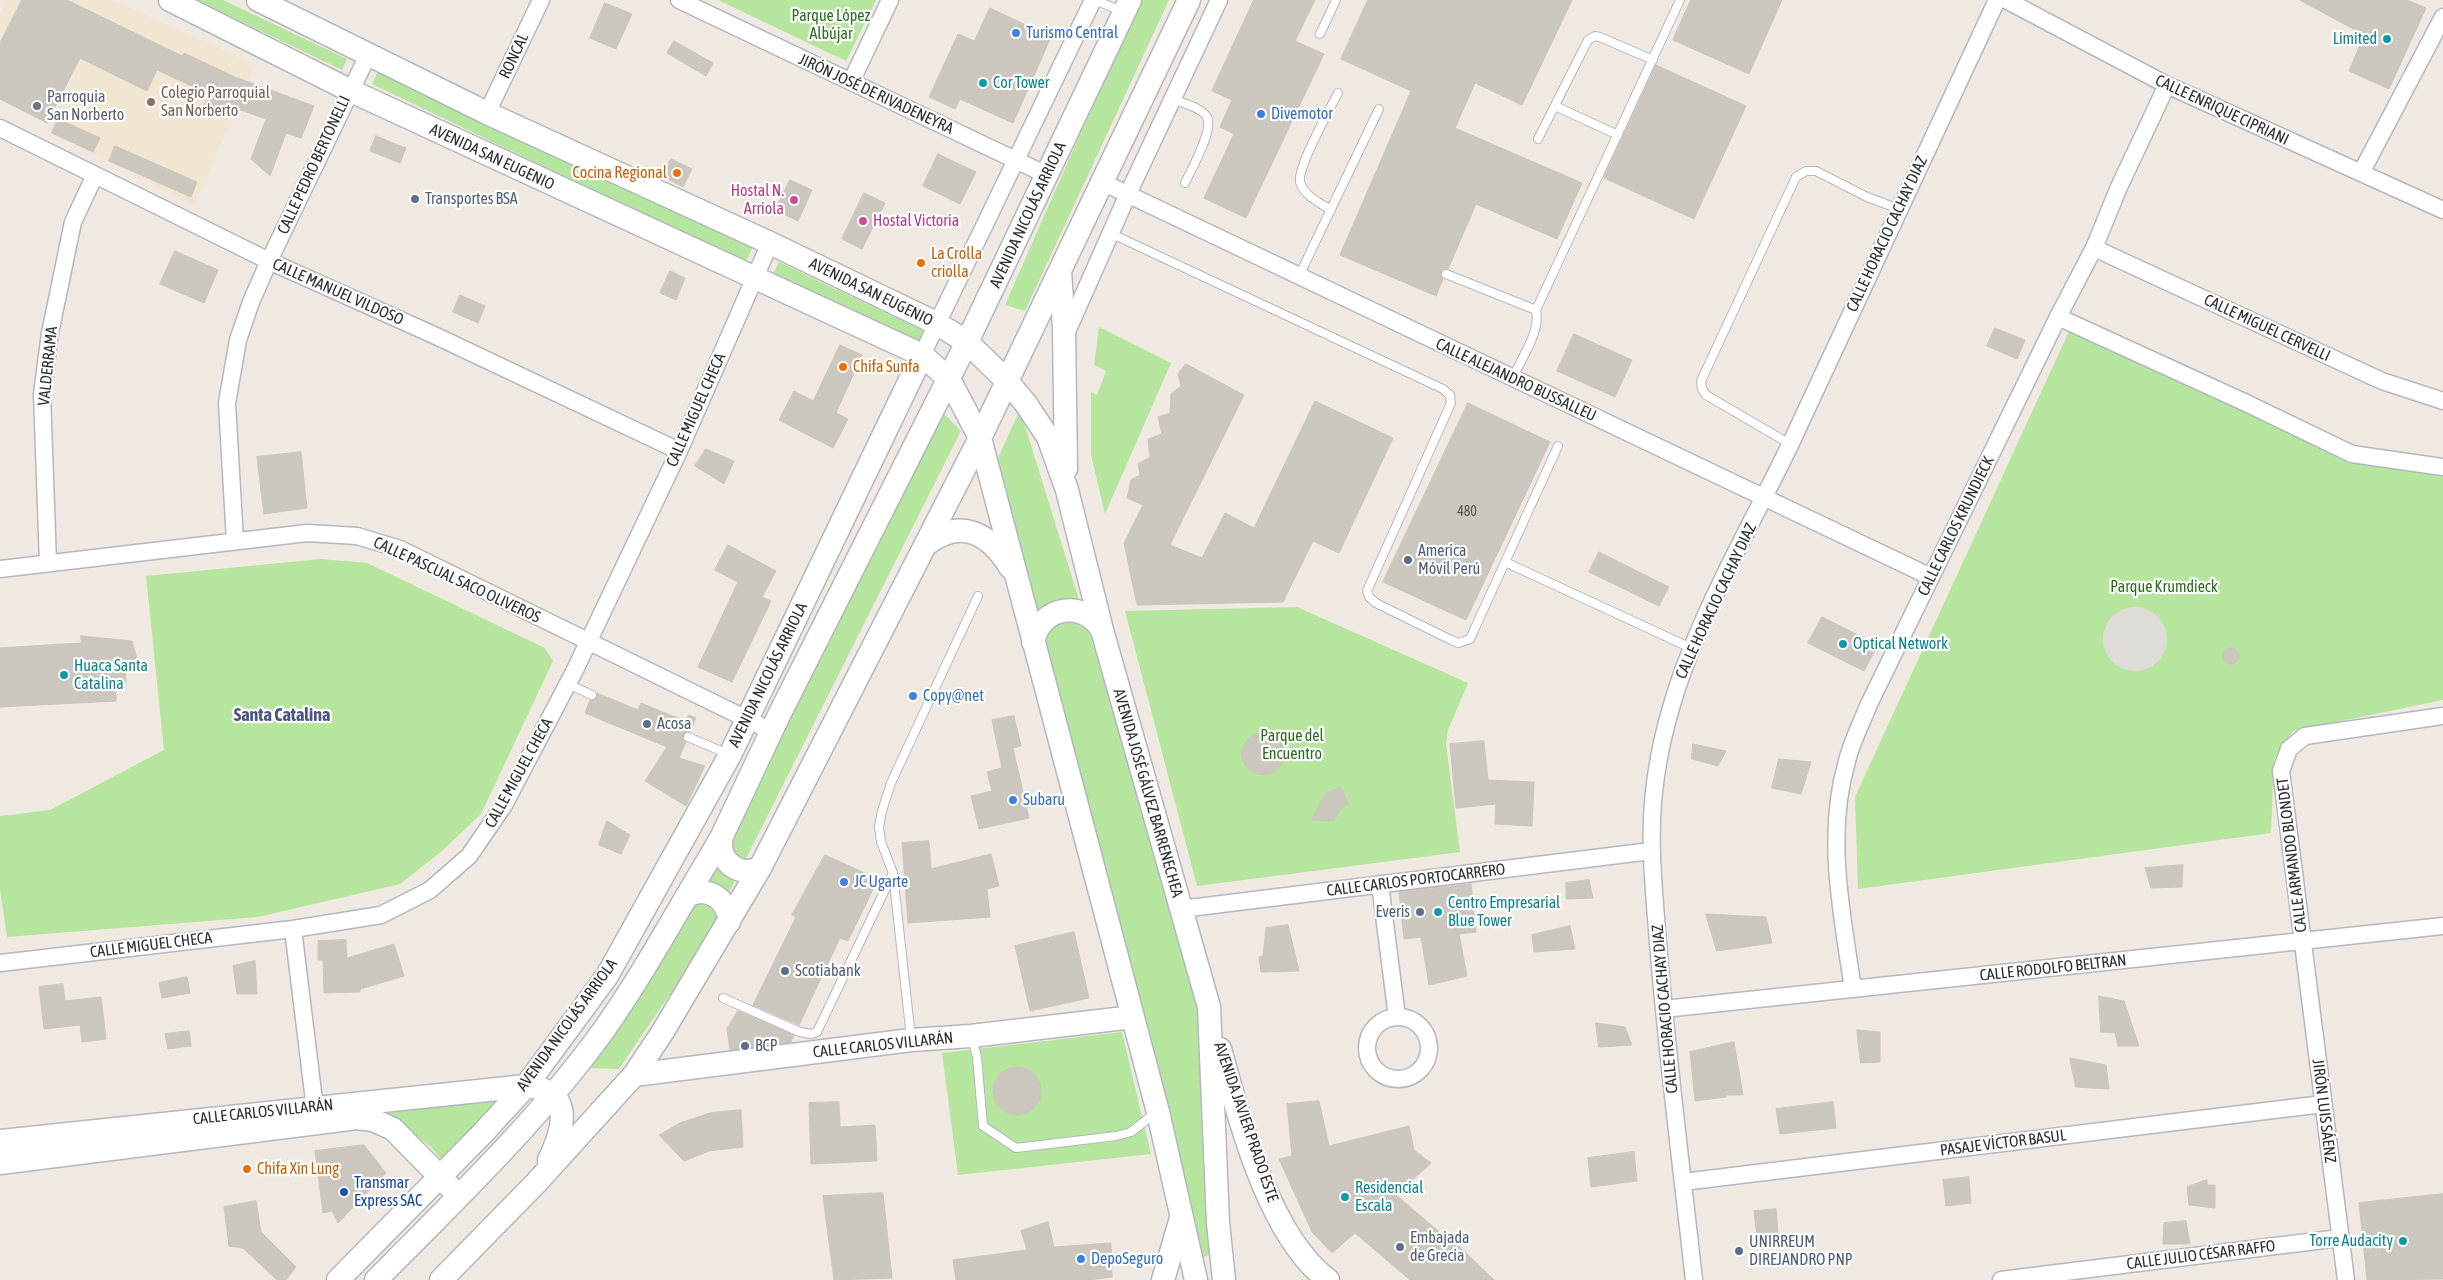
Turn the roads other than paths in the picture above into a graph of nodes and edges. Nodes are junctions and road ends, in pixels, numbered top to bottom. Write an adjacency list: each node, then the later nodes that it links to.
1 (170, 0): 20 (main road, AVENIDA SAN EUGENIO)
2 (258, 0): 16 (main road, AVENIDA SAN EUGENIO)
3 (541, 0): 25 (street, RONCAL)
4 (679, 0): 18 (street, JIRÓN JOSÉ DE RIVADENEYRA)
5 (890, 0): 18 (street)
6 (1094, 0): 13 (lane); 29 (street, AVENIDA NICOLÁS ARRIOLA)
7 (1189, 0): 33 (main road)
8 (1219, 0): 22 (street)
9 (1336, 0): 15 (lane)
10 (1680, 0): 17 (lane)
11 (1997, 0): 36 (street, CALLE HORACIO CACHAY DIAZ)
12 (2006, 0): 19 (street, CALLE ENRIQUE CIPRIANI)
13 (1127, 6): 32 (main road, AVENIDA NICOLÁS ARRIOLA)
14 (2443, 17): 30 (street)
15 (1320, 34)
16 (368, 55): 20 (street, CALLE PEDRO BERTONELLI); 25 (main road, AVENIDA SAN EUGENIO)
17 (1653, 60): 23 (lane); 27 (lane)
18 (851, 82): 29 (street, JIRÓN JOSÉ DE RIVADENEYRA)
19 (2167, 85): 30 (street, CALLE ENRIQUE CIPRIANI); 41 (street, CALLE CARLOS KRUNDIECK)
20 (350, 90): 42 (street, CALLE PEDRO BERTONELLI); 46 (main road, AVENIDA SAN EUGENIO)
21 (1338, 93): 37 (lane)
22 (1172, 99): 34 (lane); 35 (street)
23 (1555, 106): 27 (lane); 28 (lane)
24 (1379, 109): 37 (lane)
25 (487, 113): 40 (main road, AVENIDA SAN EUGENIO)
26 (0, 128): 31 (street, CALLE MANUEL VILDOSO)
27 (1618, 135): 47 (lane)
28 (1538, 139)
29 (1016, 161): 32 (street, JIRÓN JOSÉ DE RIVADENEYRA); 49 (street, AVENIDA NICOLÁS ARRIOLA)
30 (2361, 173): 38 (street, CALLE ENRIQUE CIPRIANI)
31 (95, 175): 42 (street, CALLE MANUEL VILDOSO); 67 (street, VALDERRAMA)
32 (1047, 175): 51 (main road, AVENIDA NICOLÁS ARRIOLA)
33 (1102, 182): 35 (street, CALLE ALEJANDRO BUSSALLEU); 43 (main road)
34 (1185, 183)
35 (1128, 194): 39 (street); 45 (street, CALLE ALEJANDRO BUSSALLEU)
36 (1899, 208): 58 (street, CALLE HORACIO CACHAY DIAZ); 58 (lane)
37 (1331, 210): 45 (lane)
38 (2443, 210)
39 (1110, 234): 50 (street); 66 (lane)
40 (770, 243): 46 (street, CALLE MIGUEL CHECA); 49 (main road, AVENIDA SAN EUGENIO)
41 (2094, 248): 48 (street, CALLE CARLOS KRUNDIECK); 56 (street, CALLE MIGUEL CERVELLI)
42 (269, 261): 60 (street, CALLE MANUEL VILDOSO); 64 (street, CALLE PEDRO BERTONELLI)
43 (1060, 269): 50 (main road); 55 (main road)
44 (1446, 274): 47 (lane)
45 (1299, 276): 53 (street, CALLE ALEJANDRO BUSSALLEU)
46 (755, 278): 52 (main road, AVENIDA SAN EUGENIO); 60 (street, CALLE MIGUEL CHECA)
47 (1536, 310): 53 (lane)
48 (2058, 317): 61 (street); 69 (street, CALLE CARLOS KRUNDIECK)
49 (936, 323): 51 (main road, AVENIDA SAN EUGENIO); 52 (street, AVENIDA NICOLÁS ARRIOLA)
50 (1064, 338): 62 (main road)
51 (967, 342): 54 (main road, AVENIDA NICOLÁS ARRIOLA); 55 (main road, AVENIDA JOSÉ GÁLVEZ BARRENECHEA)
52 (922, 356): 54 (main road, AVENIDA SAN EUGENIO); 79 (main road, AVENIDA NICOLÁS ARRIOLA)
53 (1513, 378): 63 (street, CALLE ALEJANDRO BUSSALLEU)
54 (949, 379): 57 (main road); 80 (main road, AVENIDA NICOLÁS ARRIOLA)
55 (1007, 381): 57 (main road); 62 (main road, AVENIDA JOSÉ GÁLVEZ BARRENECHEA)
56 (2443, 401)
57 (980, 438): 65 (main road); 70 (main road)
58 (1790, 444): 63 (street, CALLE HORACIO CACHAY DIAZ)
59 (1558, 446): 66 (lane)
60 (678, 451): 73 (street, CALLE MIGUEL CHECA)
61 (2443, 467)
62 (1067, 490): 72 (main road, AVENIDA JOSÉ GÁLVEZ BARRENECHEA)
63 (1764, 498): 69 (street, CALLE ALEJANDRO BUSSALLEU); 75 (street, CALLE HORACIO CACHAY DIAZ)
64 (235, 541): 67 (street, CALLE PASCUAL SACO OLIVEROS); 73 (street, CALLE PASCUAL SACO OLIVEROS)
65 (927, 544): 70 (main road); 85 (main road)
66 (1506, 562): 75 (lane)
67 (48, 563): 68 (street, CALLE PASCUAL SACO OLIVEROS)
68 (0, 569)
69 (1931, 577): 95 (street, CALLE CARLOS KRUNDIECK)
70 (1018, 580): 74 (main road)
71 (978, 596): 86 (lane)
72 (1102, 630): 74 (main road); 89 (main road, AVENIDA JOSÉ GÁLVEZ BARRENECHEA)
73 (588, 642): 76 (street, CALLE MIGUEL CHECA); 79 (street, CALLE PASCUAL SACO OLIVEROS)
74 (1034, 642): 99 (main road)
75 (1691, 648): 84 (street, CALLE HORACIO CACHAY DIAZ)
76 (568, 684): 77 (lane); 92 (street, CALLE MIGUEL CHECA)
77 (592, 695)
78 (2443, 716): 93 (street, CALLE ARMANDO BLONDET)
79 (746, 719): 80 (street, CALLE PASCUAL SACO OLIVEROS); 82 (main road, AVENIDA NICOLÁS ARRIOLA)
80 (771, 731): 83 (main road, AVENIDA NICOLÁS ARRIOLA)
81 (688, 737): 82 (lane)
82 (730, 755): 104 (main road, AVENIDA NICOLÁS ARRIOLA)
83 (722, 836): 85 (main road); 88 (main road, AVENIDA NICOLÁS ARRIOLA)
84 (1651, 851): 87 (street, CALLE CARLOS PORTOCARRERO); 98 (street, CALLE HORACIO CACHAY DIAZ)
85 (760, 868): 90 (main road)
86 (893, 873): 96 (lane); 102 (lane)
87 (1380, 884): 89 (street, CALLE CARLOS PORTOCARRERO); 100 (street)
88 (687, 896): 90 (main road); 105 (main road, AVENIDA NICOLÁS ARRIOLA)
89 (1180, 909): 97 (main road, AVENIDA JOSÉ GÁLVEZ BARRENECHEA)
90 (729, 922): 103 (main road)
91 (2443, 926): 93 (street, CALLE RODOLFO BELTRAN)
92 (292, 929): 94 (street, CALLE MIGUEL CHECA); 108 (street)
93 (2302, 942): 95 (street, CALLE RODOLFO BELTRAN); 106 (street, JIRÓN LUIS SÁENZ)
94 (0, 963)
95 (1853, 989): 98 (street, CALLE RODOLFO BELTRAN)
96 (723, 998)
97 (1208, 1007): 123 (main road, AVENIDA JOSÉ GÁLVEZ BARRENECHEA); 124 (main road, AVENIDA JAVIER PRADO ESTE)
98 (1664, 1009): 112 (street, CALLE HORACIO CACHAY DIAZ)
99 (1133, 1017): 101 (main road, CALLE CARLOS VILLARÁN); 107 (main road)
100 (1396, 1017)
101 (971, 1036): 102 (main road, CALLE CARLOS VILLARÁN); 107 (lane)
102 (911, 1040): 103 (main road, CALLE CARLOS VILLARÁN)
103 (634, 1075): 113 (main road)
104 (526, 1086): 105 (main road, CALLE CARLOS VILLARÁN); 108 (main road, CALLE CARLOS VILLARÁN); 111 (main road, AVENIDA NICOLÁS ARRIOLA)
105 (553, 1094): 113 (main road); 114 (main road, AVENIDA NICOLÁS ARRIOLA)
106 (2323, 1104): 112 (street, PASAJE VÍCTOR BASUL); 116 (street, JIRÓN LUIS SÁENZ)
107 (1158, 1112): 115 (main road)
108 (316, 1115): 109 (main road, CALLE CARLOS VILLARÁN); 110 (main road, CALLE CARLOS VILLARÁN); 111 (main road, CALLE CARLOS VILLARÁN)
109 (0, 1141)
110 (0, 1163)
111 (440, 1177): 114 (main road, CALLE CARLOS VILLARÁN); 118 (main road, AVENIDA NICOLÁS ARRIOLA)
112 (1683, 1182): 125 (street, CALLE HORACIO CACHAY DIAZ)
113 (536, 1183): 120 (main road)
114 (452, 1203): 119 (main road, AVENIDA NICOLÁS ARRIOLA)
115 (1182, 1215): 121 (main road); 122 (main road)
116 (2340, 1238): 117 (street, CALLE JULIO CÉSAR RAFFO); 127 (street, JIRÓN LUIS SÁENZ)
117 (2024, 1279): 126 (street, CALLE JULIO CÉSAR RAFFO)
118 (338, 1280)
119 (376, 1280)
120 (441, 1280)
121 (1163, 1280)
122 (1196, 1280)
123 (1224, 1280)
124 (1328, 1280)
125 (1694, 1280)
126 (2001, 1280)
127 (2346, 1280)

